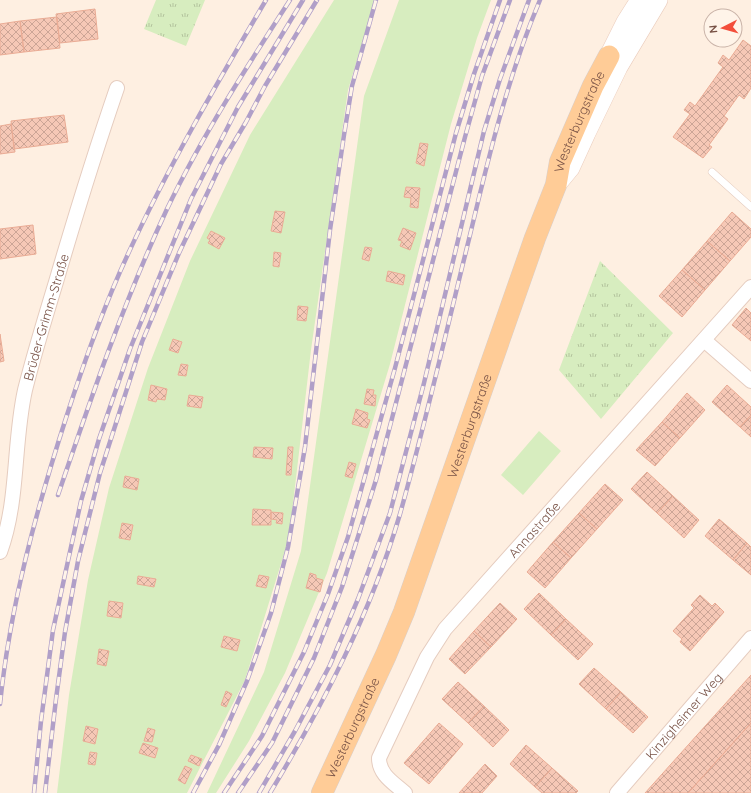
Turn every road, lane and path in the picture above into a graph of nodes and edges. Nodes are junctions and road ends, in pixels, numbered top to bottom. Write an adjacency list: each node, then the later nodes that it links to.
1 (640, 0): 3 (main road)
2 (658, 0): 6 (main road)
3 (609, 56): 6 (main road, Westerburgstraße)
4 (117, 88): 11 (street, Brüder-Grimm-Straße)
5 (712, 172): 7 (lane)
6 (556, 185): 13 (main road, Westerburgstraße)
7 (751, 207)
8 (751, 287): 9 (street, Annastraße)
9 (704, 340): 10 (street); 14 (street, Annastraße)
10 (751, 381)
11 (0, 552)
12 (751, 638): 15 (street, Kinzigheimer Weg)
13 (322, 793)
14 (405, 793)
15 (617, 793)

